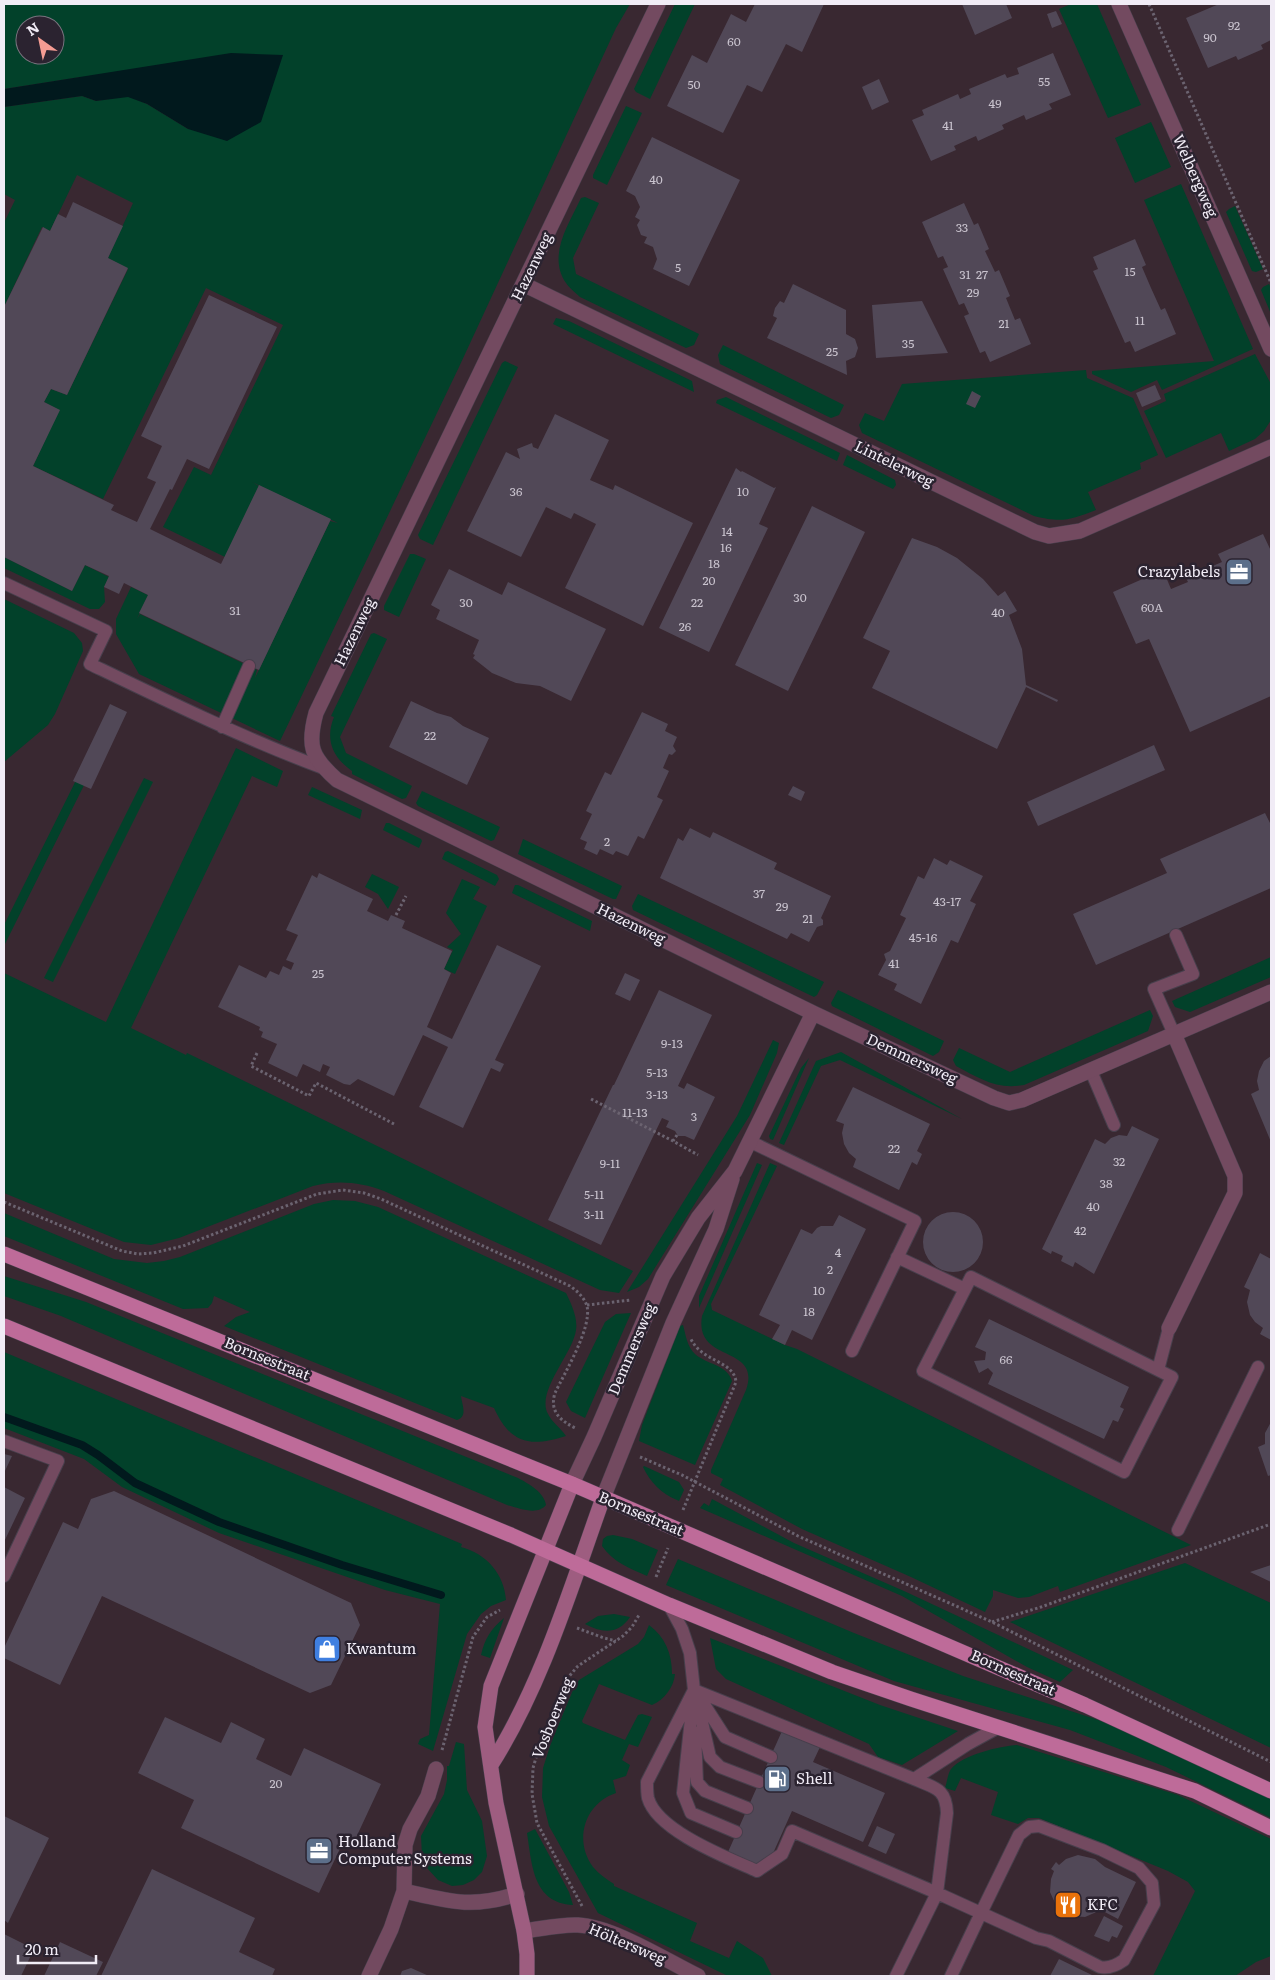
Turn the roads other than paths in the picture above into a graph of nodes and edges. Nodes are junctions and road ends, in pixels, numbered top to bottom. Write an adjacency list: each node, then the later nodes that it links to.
1 (658, 4): 3 (street, Hazenweg)
2 (1119, 4): 4 (street, Welbergweg)
3 (523, 284): 5 (street, Lintelerweg); 9 (street, Hazenweg)
4 (1271, 349)
5 (1271, 447)
6 (4, 582): 8 (lane)
7 (249, 666): 8 (lane)
8 (222, 727): 9 (lane)
9 (323, 768): 12 (street, Hazenweg)
10 (1176, 935): 13 (lane)
11 (1271, 992): 13 (street, Demmersweg)
12 (812, 1013): 14 (street, Demmersweg); 16 (street, Demmersweg)
13 (1174, 1034): 14 (street, Demmersweg); 22 (street)
14 (1091, 1071): 15 (lane)
15 (1114, 1125)
16 (751, 1142): 17 (street, Demmersweg); 19 (lane)
17 (735, 1171): 27 (street, Demmersweg); 28 (street, Demmersweg)
18 (4, 1254): 27 (main road, Bornsestraat)
19 (897, 1257): 20 (lane); 23 (lane)
20 (965, 1289): 25 (lane); 25 (lane)
21 (4, 1326): 30 (main road)
22 (1169, 1328): 25 (lane)
23 (852, 1351)
24 (1258, 1368): 29 (lane)
25 (1158, 1370)
26 (4, 1442): 32 (lane)
27 (572, 1484): 28 (main road, Bornsestraat); 30 (street)
28 (603, 1498): 31 (street, Vosboerweg); 41 (main road, Bornsestraat)
29 (1178, 1530)
30 (546, 1550): 31 (main road); 37 (street)
31 (579, 1565): 33 (main road); 37 (street, Vosboerweg)
32 (4, 1576)
33 (669, 1605): 34 (lane); 35 (main road)
34 (694, 1690): 36 (lane); 39 (lane); 40 (lane); 42 (lane); 44 (lane); 46 (lane)
35 (999, 1728): 39 (lane); 43 (main road)
36 (771, 1757)
37 (491, 1765): 47 (street)
38 (436, 1769): 45 (street)
39 (914, 1779): 46 (lane)
40 (760, 1782)
41 (1271, 1791)
42 (747, 1808)
43 (1271, 1828)
44 (736, 1832)
45 (404, 1891): 47 (street); 50 (street)
46 (937, 1893): 48 (lane); 53 (lane)
47 (517, 1894): 49 (street)
48 (981, 1913): 48 (lane); 54 (lane)
49 (524, 1931): 51 (street); 52 (street, Höltersweg)
50 (369, 1976)
51 (526, 1976)
52 (698, 1976)
53 (896, 1976)
54 (951, 1976)

